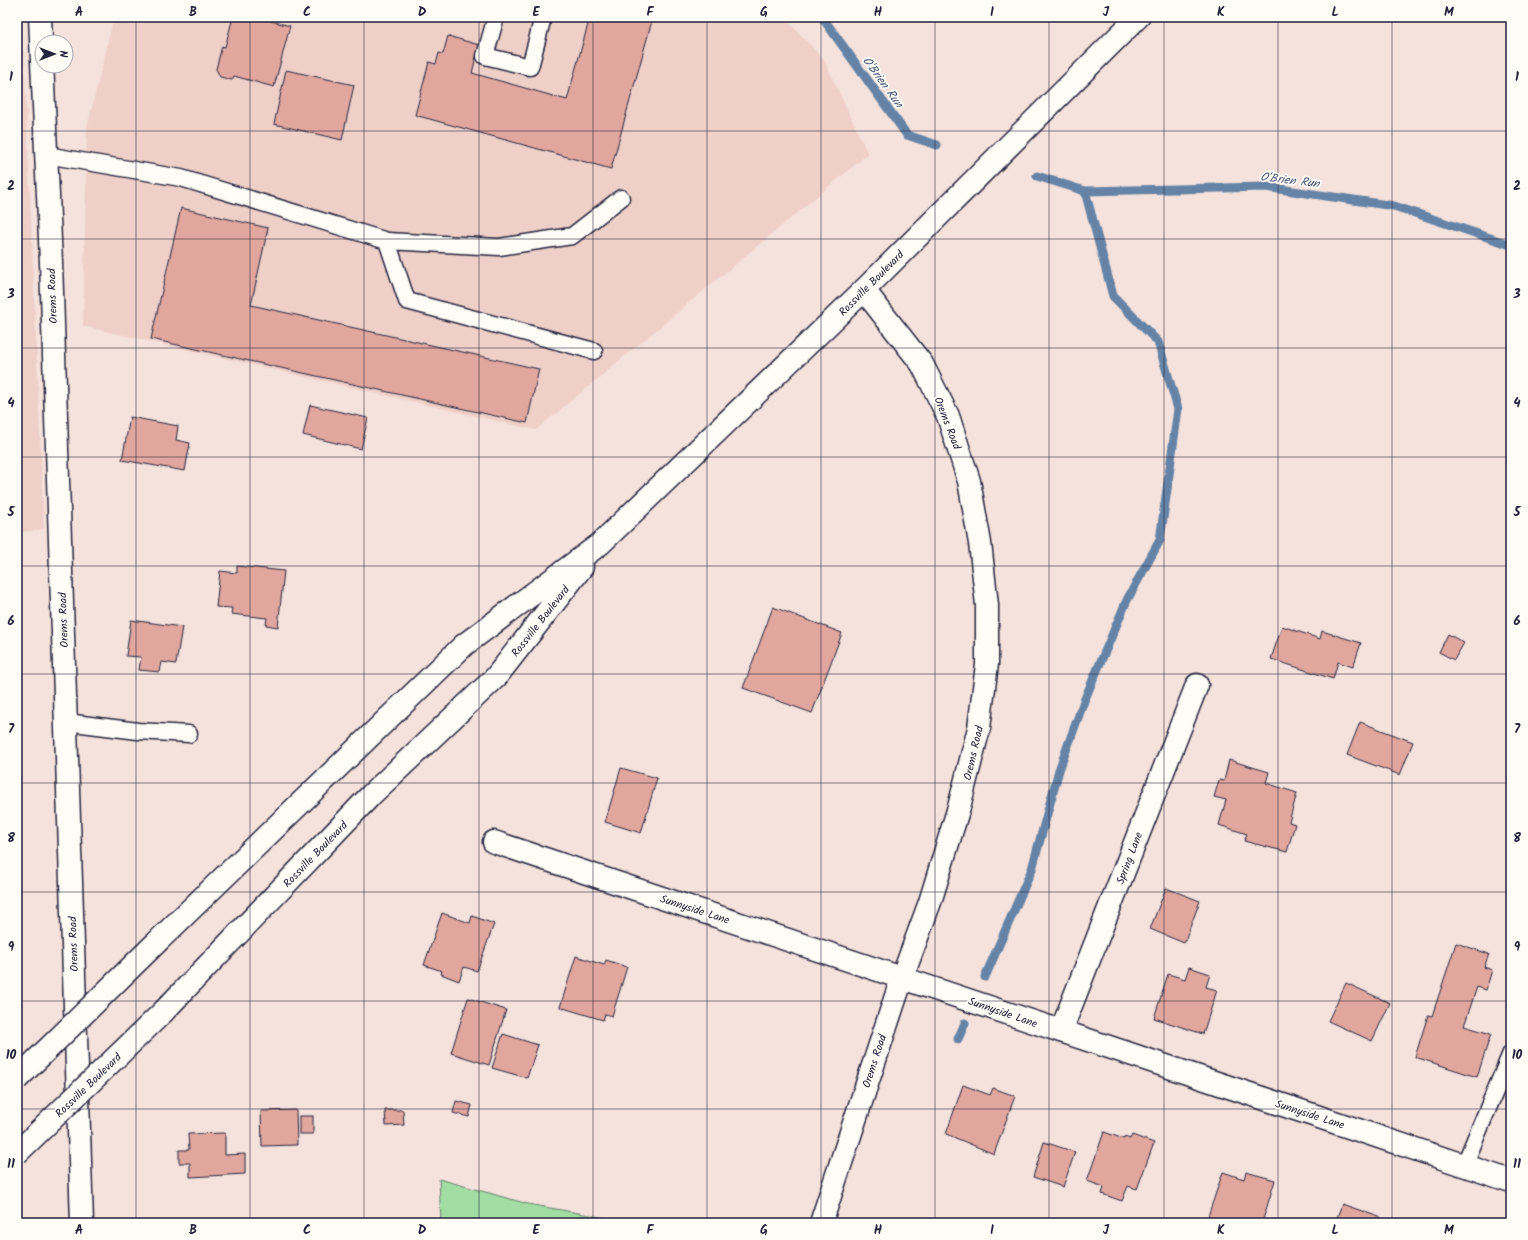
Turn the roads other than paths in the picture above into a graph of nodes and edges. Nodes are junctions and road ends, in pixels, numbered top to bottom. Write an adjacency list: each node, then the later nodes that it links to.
1 (40, 17): 5 (street, Orems Road)
2 (496, 17): 3 (lane)
3 (543, 17)
4 (1138, 17): 8 (street, Rossville Boulevard)
5 (46, 155): 7 (lane); 12 (street, Orems Road)
6 (622, 198): 7 (lane)
7 (387, 241): 9 (lane)
8 (864, 290): 10 (street, Rossville Boulevard); 15 (street, Orems Road)
9 (594, 351)
10 (600, 544): 18 (street, Rossville Boulevard, bridge); 19 (street, Rossville Boulevard, bridge)
11 (1197, 685): 16 (street, Spring Lane)
12 (66, 722): 13 (lane); 22 (street, Orems Road)
13 (189, 734)
14 (494, 842): 15 (street, Sunnyside Lane)
15 (902, 978): 16 (street, Sunnyside Lane); 23 (street, Orems Road)
16 (1061, 1031): 20 (street, Sunnyside Lane)
17 (1511, 1053): 20 (lane)
18 (17, 1079)
19 (17, 1153)
20 (1464, 1166): 21 (street, Sunnyside Lane)
21 (1511, 1181)
22 (82, 1223)
23 (821, 1223)

